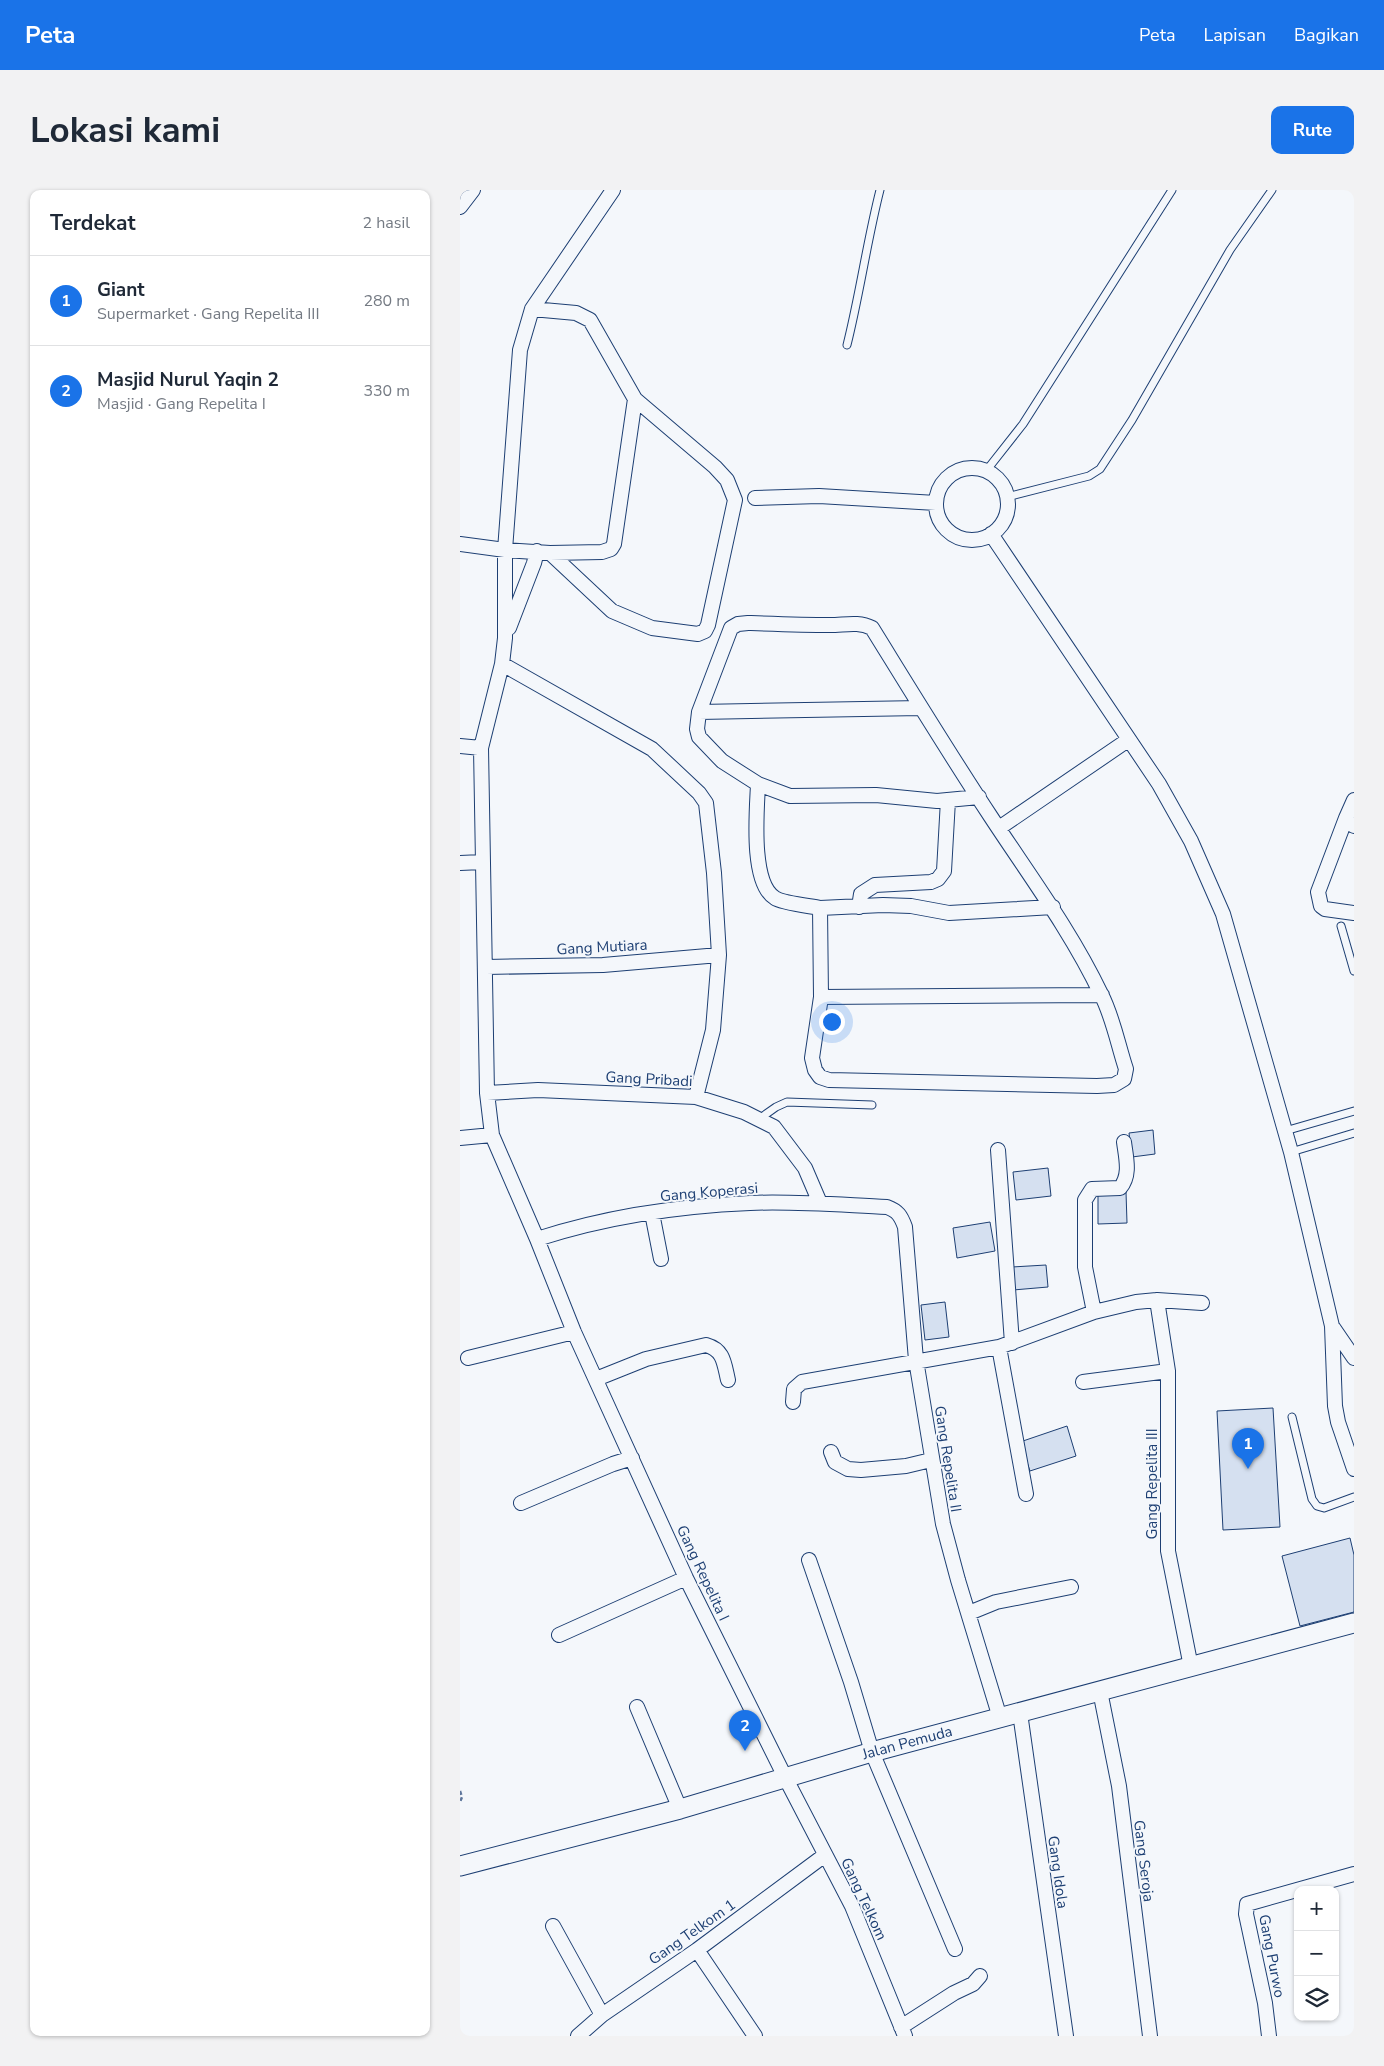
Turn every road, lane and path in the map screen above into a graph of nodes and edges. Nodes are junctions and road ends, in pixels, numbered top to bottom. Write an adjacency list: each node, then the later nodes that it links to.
1 (473, 190): 6 (street)
2 (613, 190): 7 (street)
3 (880, 190): 8 (lane)
4 (1172, 190): 10 (lane)
5 (1272, 190): 11 (lane)
6 (460, 207)
7 (532, 309): 9 (street); 16 (street)
8 (847, 344)
9 (635, 399): 17 (street); 17 (street)
10 (986, 471): 11 (street); 13 (street)
11 (1007, 497): 14 (street)
12 (755, 498): 13 (street)
13 (936, 503): 14 (street)
14 (991, 534): 22 (street)
15 (460, 544): 16 (street)
16 (505, 550): 17 (street); 18 (street)
17 (543, 552): 18 (street)
18 (505, 638): 19 (street, Gang Repelita I)
19 (502, 664): 24 (street, Gang Repelita I); 38 (street)
20 (921, 708): 21 (street); 21 (street); 26 (street)
21 (699, 712): 25 (street)
22 (1128, 740): 30 (street); 48 (street)
23 (460, 746): 24 (street)
24 (481, 748): 31 (street, Gang Repelita I)
25 (758, 784): 27 (street); 35 (street)
26 (979, 797): 27 (street); 30 (street)
27 (948, 800): 33 (street)
28 (1354, 800): 29 (street)
29 (1350, 822): 36 (street)
30 (999, 828): 34 (street)
31 (482, 862): 32 (street); 39 (street, Gang Repelita I)
32 (460, 863)
33 (859, 907): 34 (street); 35 (street)
34 (1053, 907): 41 (street)
35 (820, 908): 42 (street)
36 (1354, 913)
37 (1341, 926): 40 (lane)
38 (719, 955): 39 (street, Gang Mutiara); 44 (street)
39 (486, 967): 43 (street, Gang Repelita I)
40 (1354, 971)
41 (1102, 995): 42 (street); 42 (street)
42 (821, 997)
43 (487, 1094): 44 (street, Gang Pribadi); 50 (street, Gang Repelita I)
44 (696, 1097): 47 (street, Gang Pribadi)
45 (872, 1105): 47 (lane)
46 (1354, 1111): 48 (lane)
47 (758, 1119): 55 (street, Gang Pribadi)
48 (1285, 1131): 54 (street)
49 (1354, 1133): 54 (lane)
50 (492, 1135): 51 (street); 58 (street, Gang Repelita I)
51 (460, 1138)
52 (1124, 1142): 62 (street)
53 (998, 1150): 65 (street)
54 (1291, 1152): 63 (street)
55 (820, 1204): 56 (street, Gang Koperasi); 57 (street, Gang Koperasi)
56 (887, 1207): 68 (street, Gang Repelita II)
57 (652, 1213): 58 (street, Gang Koperasi); 59 (street)
58 (537, 1239): 64 (street, Gang Repelita I)
59 (661, 1259)
60 (1157, 1300): 61 (street); 62 (street); 69 (street, Gang Repelita III)
61 (1202, 1303)
62 (1094, 1312): 65 (street)
63 (1332, 1326): 67 (street); 78 (street)
64 (574, 1332): 66 (street); 70 (street, Gang Repelita I)
65 (1005, 1345): 68 (street); 79 (street)
66 (468, 1358)
67 (1354, 1358)
68 (916, 1360): 73 (street); 77 (street, Gang Repelita II)
69 (1168, 1371): 72 (street); 88 (street, Gang Repelita III)
70 (596, 1379): 71 (street); 76 (street, Gang Repelita I)
71 (728, 1380)
72 (1083, 1382)
73 (793, 1402)
74 (1292, 1417): 80 (lane)
75 (830, 1452): 77 (street)
76 (632, 1458): 81 (street); 83 (street, Gang Repelita I)
77 (931, 1460): 85 (street, Gang Repelita II)
78 (1354, 1469)
79 (1026, 1494)
80 (1354, 1497)
81 (521, 1503)
82 (809, 1560): 93 (street)
83 (686, 1578): 87 (street); 94 (street, Gang Repelita I)
84 (1071, 1587): 85 (street)
85 (969, 1613): 92 (street, Gang Repelita II)
86 (1354, 1623): 88 (main road, Jalan Pemuda)
87 (559, 1635)
88 (1191, 1667): 89 (main road, Jalan Pemuda)
89 (1100, 1691): 91 (main road, Jalan Pemuda); 110 (street, Gang Seroja)
90 (636, 1707): 97 (street)
91 (1020, 1713): 92 (main road, Jalan Pemuda); 109 (street, Gang Idola)
92 (1000, 1718): 93 (main road, Jalan Pemuda)
93 (872, 1752): 94 (main road, Jalan Pemuda); 102 (street)
94 (786, 1779): 97 (main road, Jalan Pemuda); 98 (street, Gang Telkom)
95 (460, 1791): 96 (path)
96 (460, 1802)
97 (680, 1810): 99 (main road, Jalan Pemuda)
98 (825, 1856): 103 (street, Gang Telkom 1); 106 (street, Gang Telkom)
99 (460, 1866)
100 (1354, 1874): 111 (street, Gang Purwo)
101 (553, 1926): 105 (street)
102 (955, 1949)
103 (697, 1950): 105 (street, Gang Telkom 1); 108 (street)
104 (980, 1976): 106 (street)
105 (602, 2015): 107 (street, Gang Telkom 1)
106 (903, 2031)
107 (578, 2036)
108 (755, 2036)
109 (1066, 2036)
110 (1150, 2036)
111 (1269, 2036)

